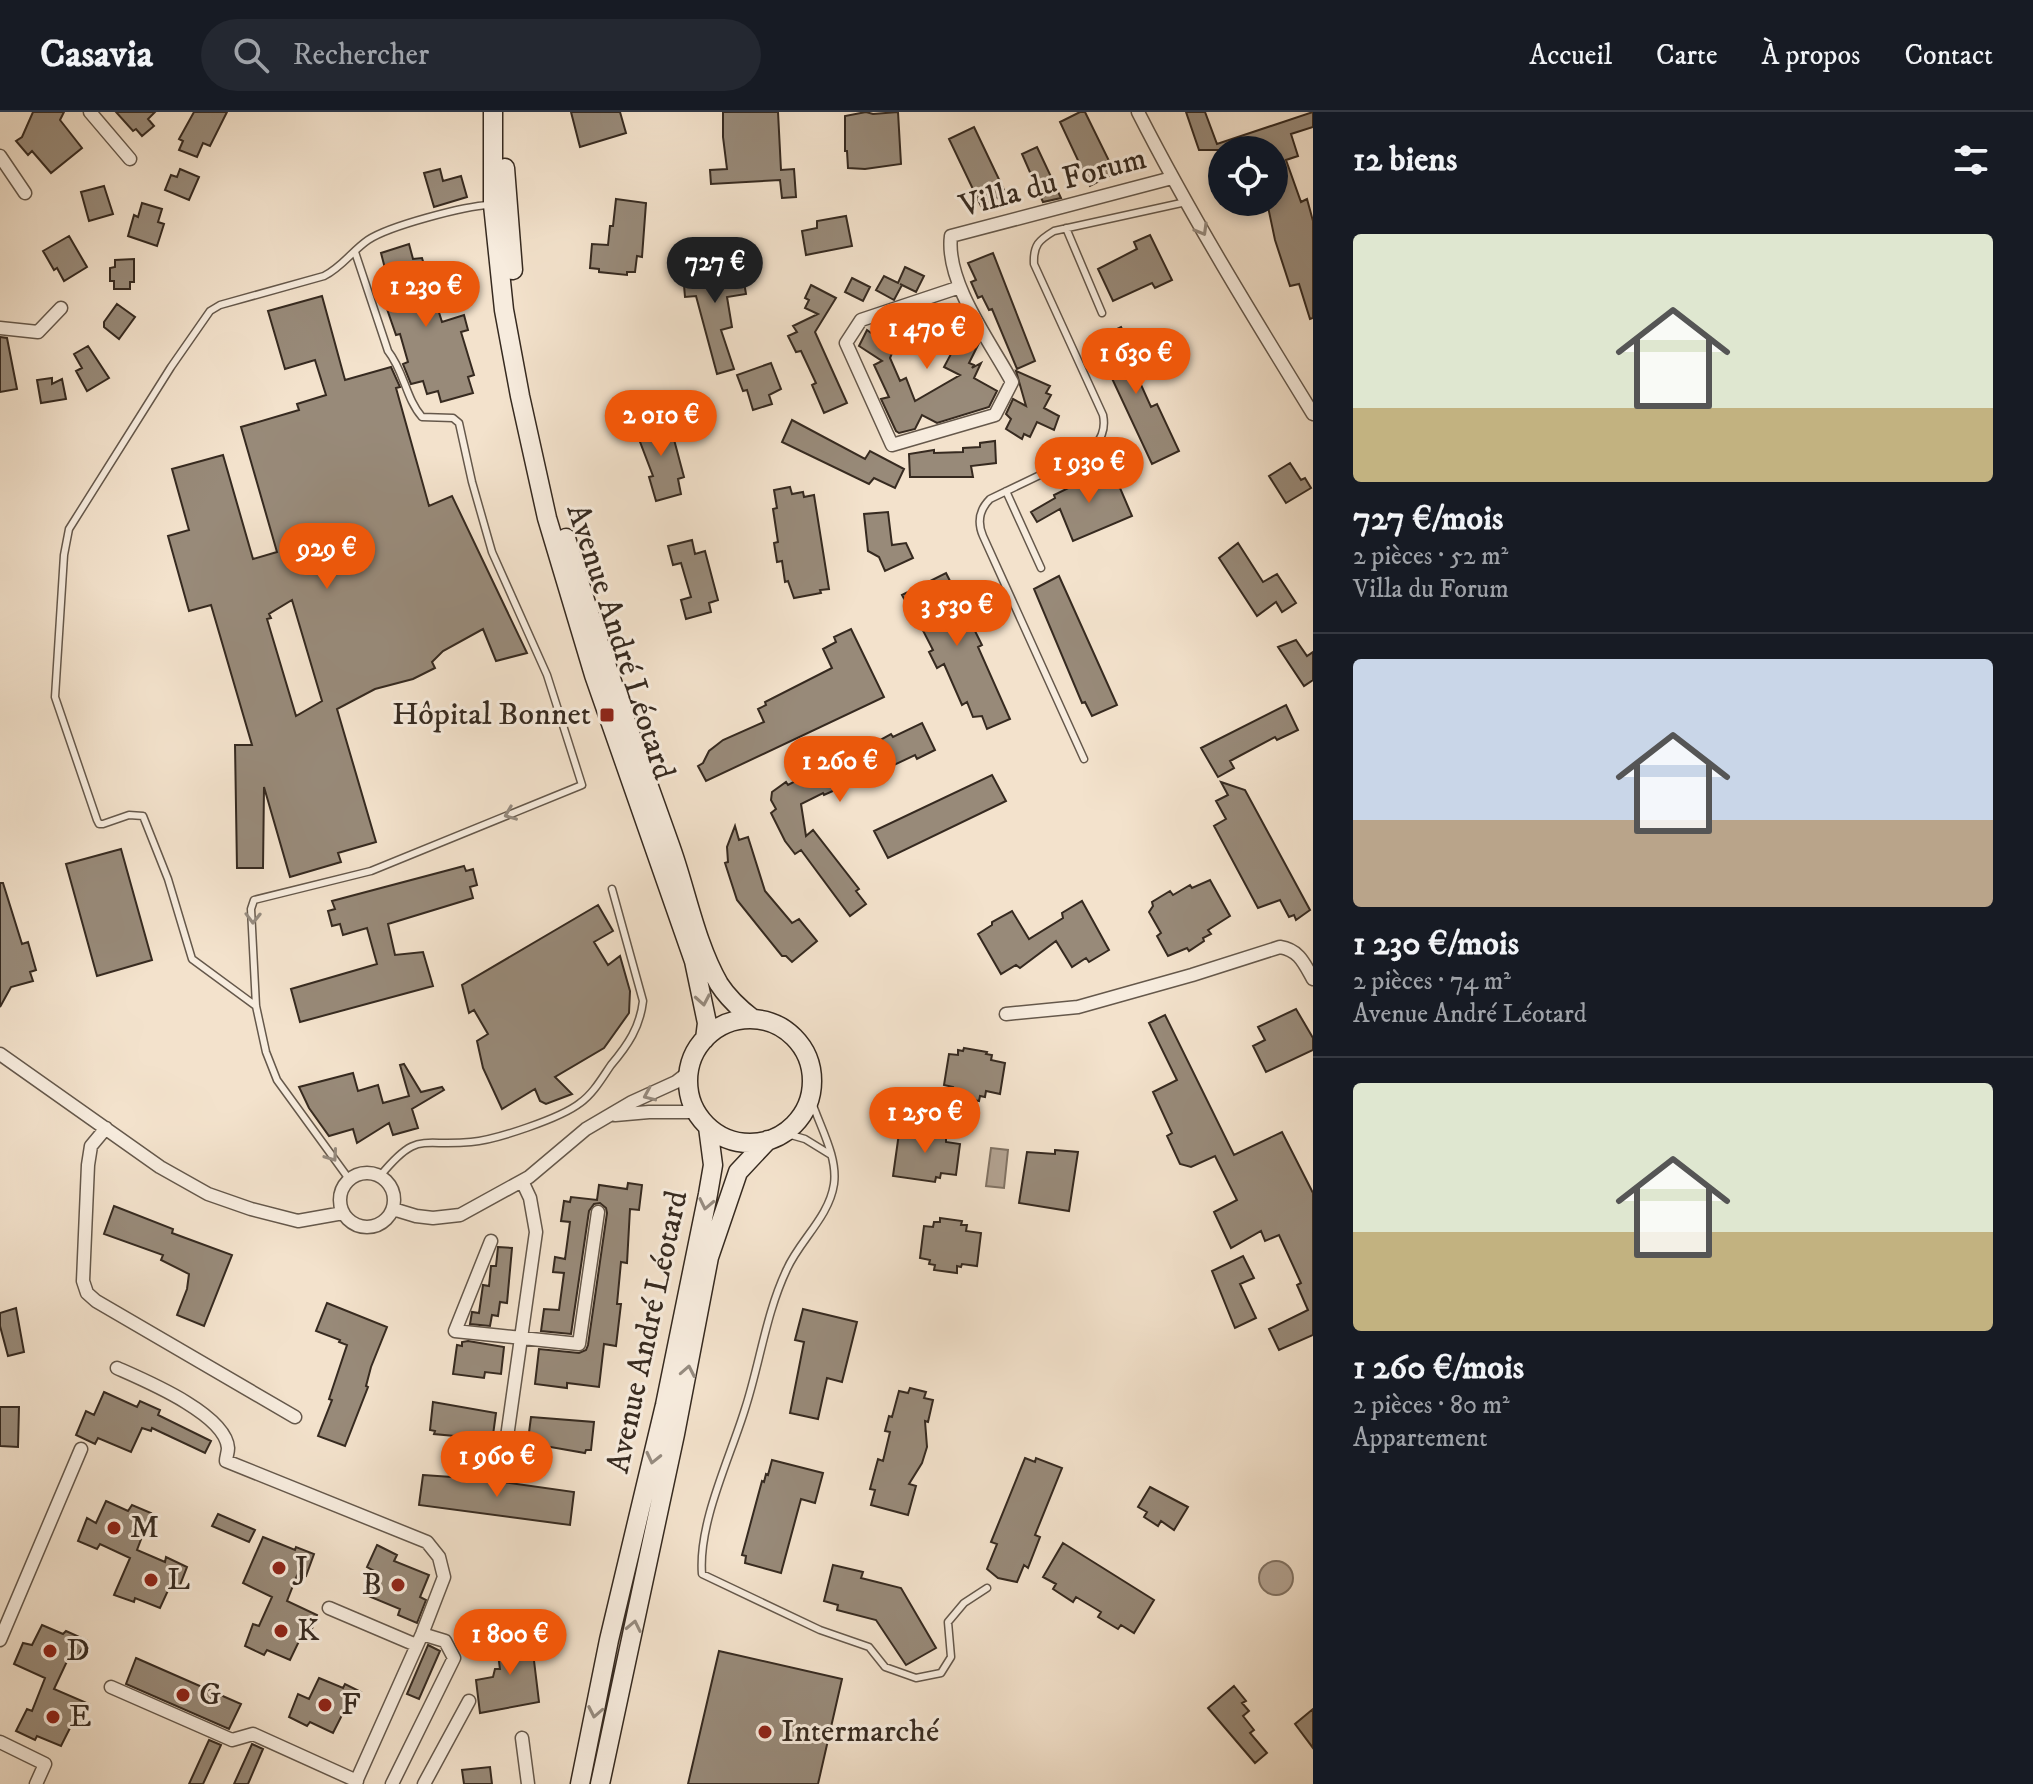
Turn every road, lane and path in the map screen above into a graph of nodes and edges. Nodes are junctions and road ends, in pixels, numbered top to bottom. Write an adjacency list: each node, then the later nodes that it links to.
1 (90, 112): 6 (street)
2 (493, 112): 10 (main road, Avenue André Léotard)
3 (504, 112): 25 (main road, Avenue André Léotard)
4 (1138, 112): 7 (street)
5 (0, 156): 8 (street)
6 (130, 159)
7 (1172, 178): 9 (street); 13 (street, Villa du Forum)
8 (25, 193)
9 (1186, 202): 11 (lane); 17 (street, one-way to 17)
10 (493, 205): 12 (lane); 26 (main road, Avenue André Léotard, one-way to 26)
11 (1066, 228): 15 (lane); 18 (lane)
12 (355, 252): 23 (lane); 23 (lane, one-way to 23)
13 (960, 287): 13 (street, Villa du Forum)
14 (61, 308): 16 (street)
15 (1102, 313)
16 (0, 328)
17 (1313, 414)
18 (1006, 491): 19 (lane); 20 (lane)
19 (1041, 568)
20 (1084, 759)
21 (612, 889): 35 (lane)
22 (1313, 979): 24 (street)
23 (256, 1006): 36 (lane, one-way to 36)
24 (1006, 1014)
25 (753, 1019): 26 (main road); 29 (main road)
26 (705, 1039): 28 (main road)
27 (0, 1054): 32 (street)
28 (689, 1072): 30 (street, one-way to 30); 31 (main road)
29 (810, 1096): 33 (main road); 34 (lane)
30 (608, 1116): 31 (street); 37 (street)
31 (703, 1120): 33 (main road); 60 (main road, Avenue André Léotard, one-way to 60)
32 (106, 1128): 40 (street); 44 (street)
33 (776, 1137): 34 (lane); 61 (main road, Avenue André Léotard, one-way to 33)
34 (831, 1155): 47 (lane)
35 (380, 1176): 36 (street); 38 (street)
36 (349, 1179): 40 (street)
37 (522, 1181): 38 (street); 42 (street)
38 (393, 1209): 40 (street)
39 (598, 1212): 42 (street)
40 (343, 1213)
41 (491, 1241): 42 (street)
42 (521, 1339): 45 (street)
43 (117, 1368): 50 (street)
44 (295, 1417)
45 (506, 1444)
46 (81, 1449): 49 (street)
47 (987, 1588)
48 (329, 1608): 50 (street)
49 (0, 1640)
50 (419, 1640): 55 (street); 57 (street)
51 (111, 1687): 55 (street)
52 (469, 1701): 58 (street)
53 (522, 1738): 59 (street)
54 (0, 1742): 56 (street)
55 (356, 1783)
56 (36, 1784)
57 (392, 1784)
58 (424, 1784)
59 (528, 1784)
60 (580, 1784)
61 (600, 1784)

